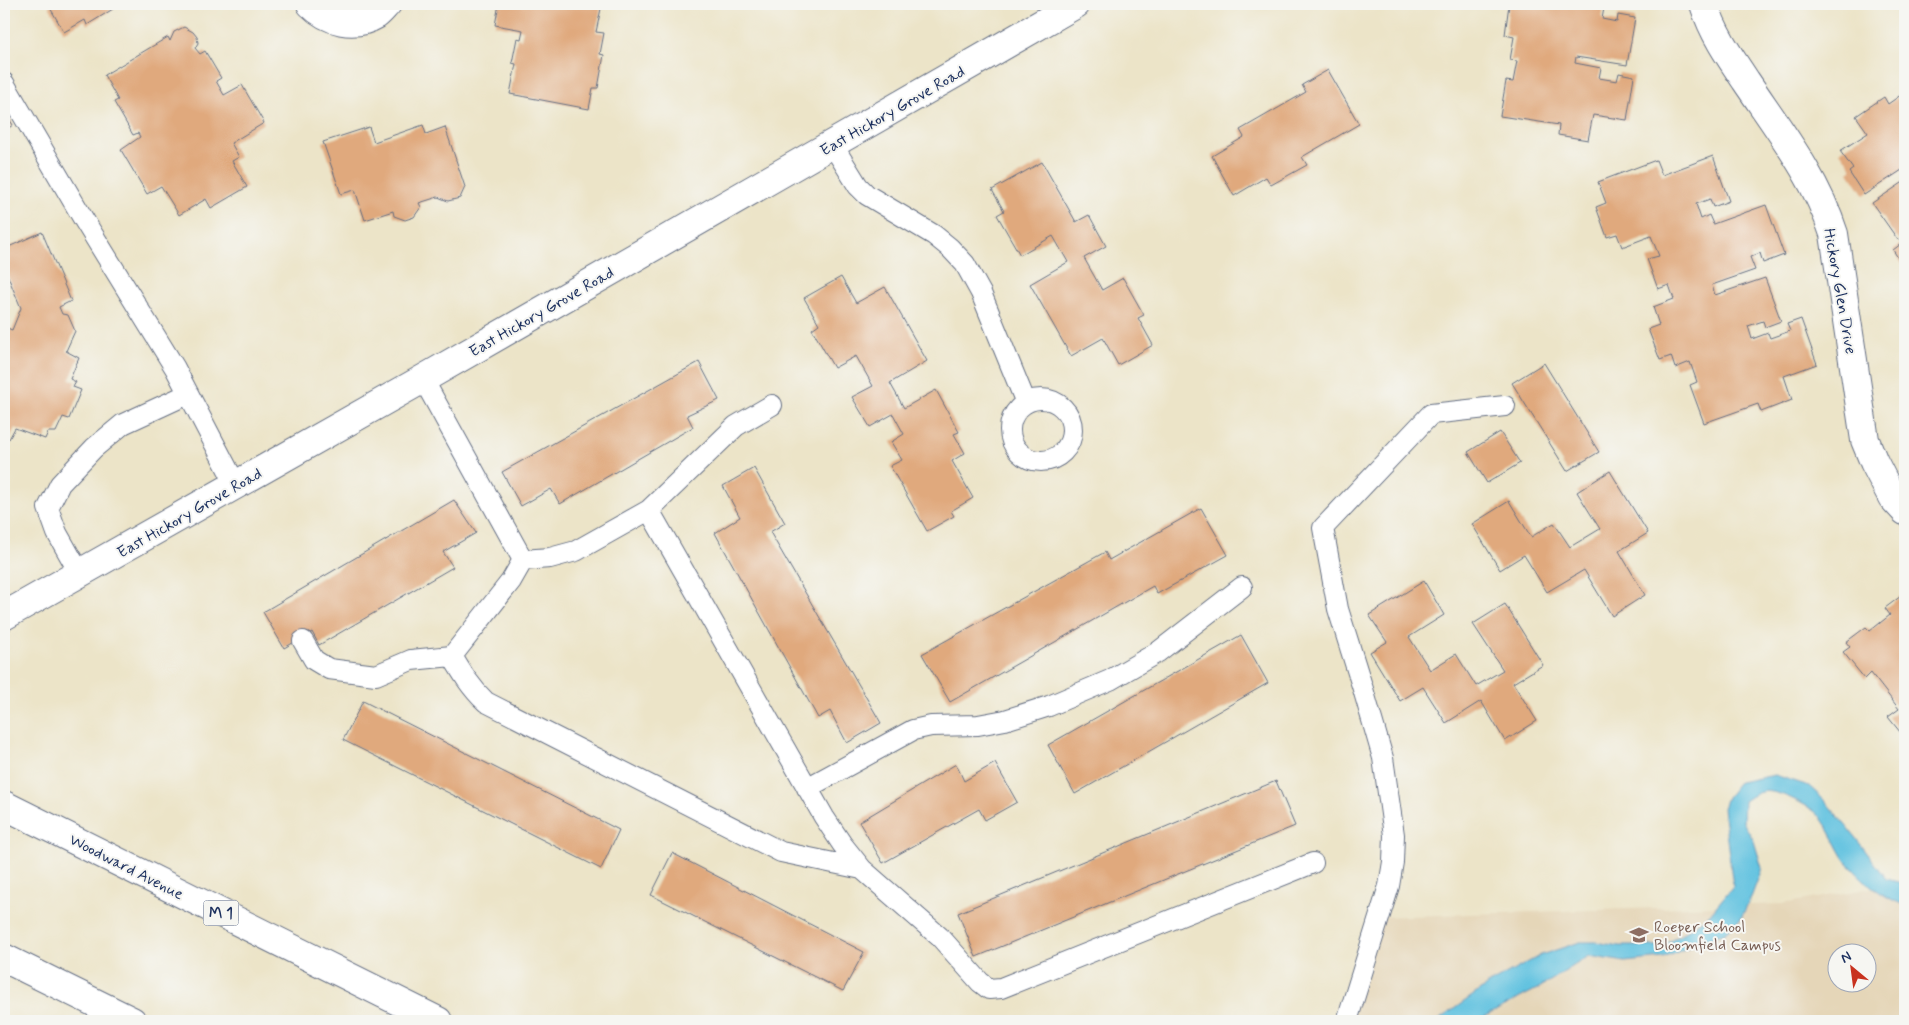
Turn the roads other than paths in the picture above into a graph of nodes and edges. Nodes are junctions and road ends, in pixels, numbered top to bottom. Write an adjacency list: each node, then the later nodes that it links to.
1 (312, 4): 2 (street)
2 (387, 4)
3 (1076, 4): 6 (street, East Hickory Grove Road)
4 (1704, 4): 14 (street, Hickory Glen Drive)
5 (4, 82): 8 (lane)
6 (832, 144): 7 (street, East Hickory Grove Road); 9 (lane)
7 (423, 378): 12 (street, East Hickory Grove Road); 15 (lane)
8 (188, 394): 12 (lane); 16 (lane)
9 (1026, 403)
10 (772, 405): 13 (lane)
11 (1505, 406): 28 (lane)
12 (236, 485): 16 (street, East Hickory Grove Road)
13 (648, 510): 15 (lane); 21 (lane)
14 (1905, 511)
15 (523, 560): 20 (lane)
16 (80, 574): 18 (street, East Hickory Grove Road)
17 (1242, 587): 21 (lane)
18 (4, 616)
19 (303, 641): 20 (lane)
20 (452, 656): 24 (lane)
21 (807, 788): 24 (lane)
22 (4, 805): 27 (street, Woodward Avenue / M 1)
23 (1313, 863): 24 (lane)
24 (862, 869)
25 (4, 958): 26 (street)
26 (132, 1021)
27 (438, 1021)
28 (1346, 1021)

